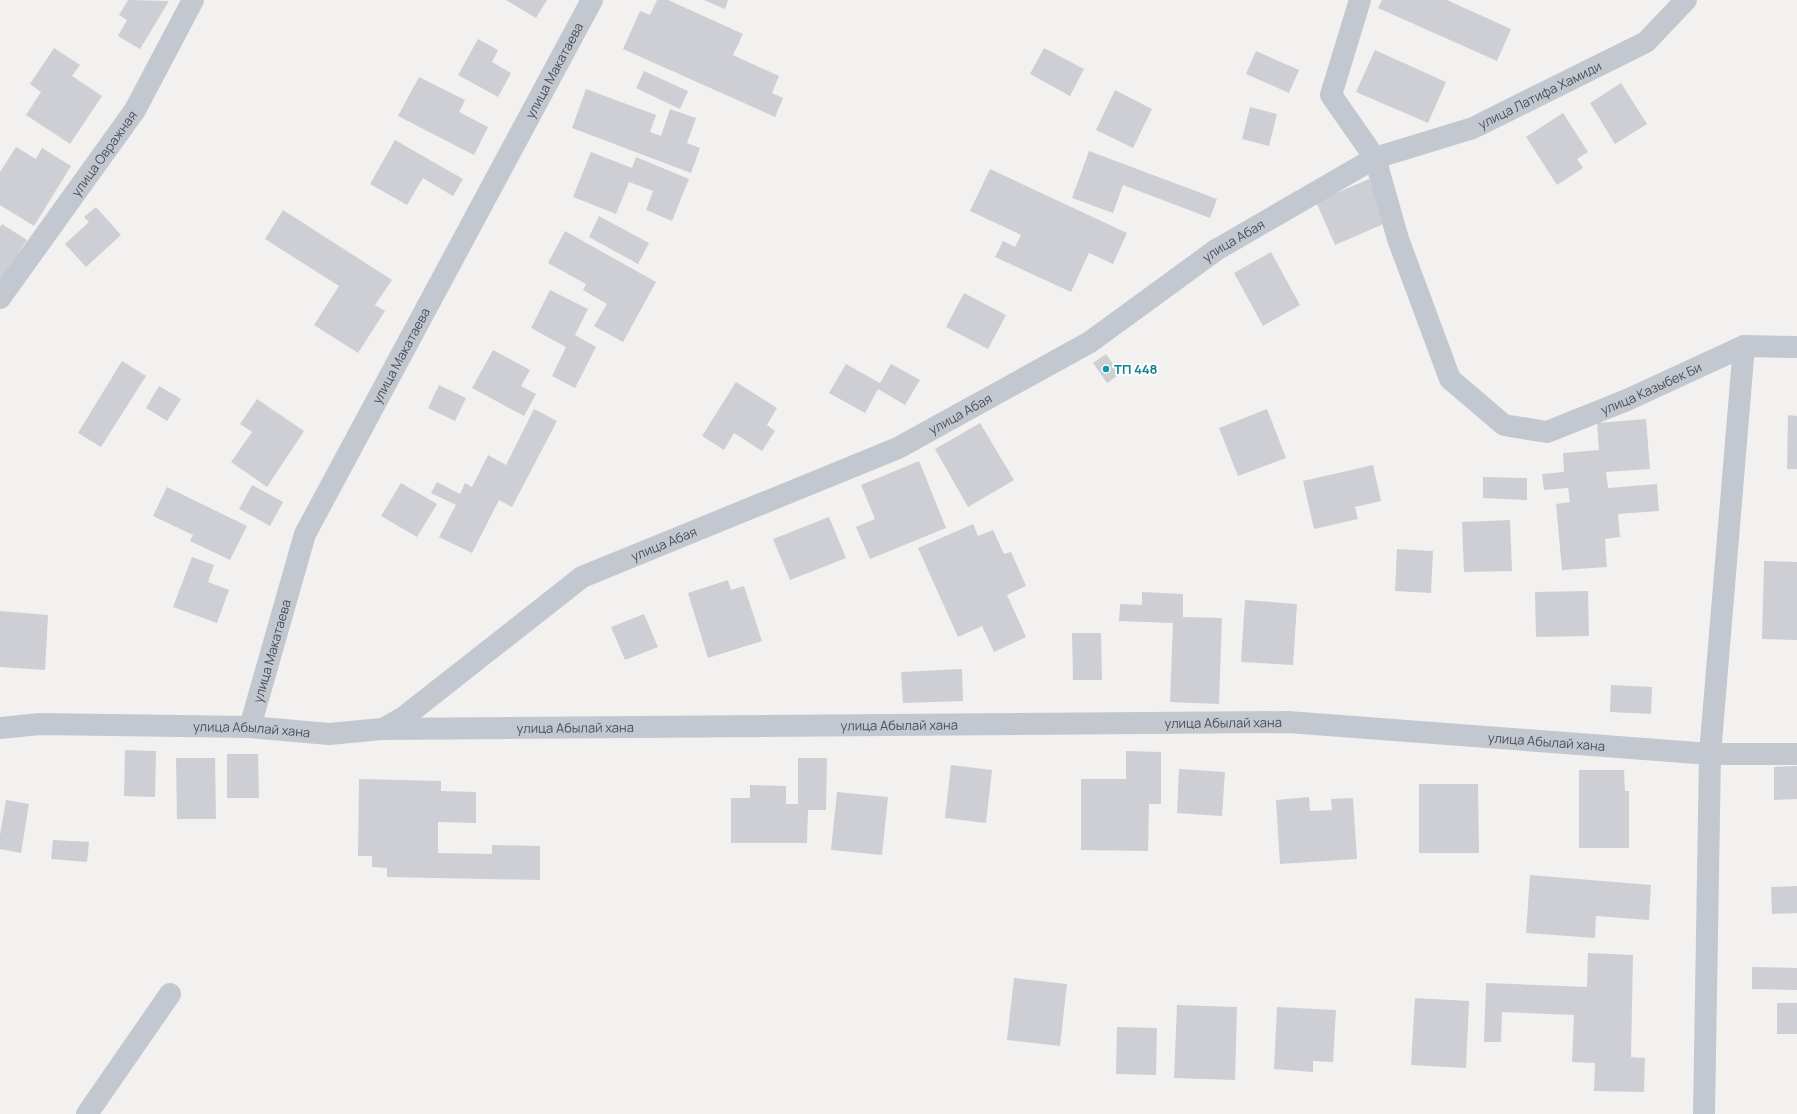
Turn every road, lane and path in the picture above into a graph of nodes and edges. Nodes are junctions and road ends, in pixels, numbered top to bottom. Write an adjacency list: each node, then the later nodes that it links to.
1 (193, 0): 6 (street, улица Овражная)
2 (592, 0): 10 (street, улица Макатаева)
3 (1360, 0): 5 (street)
4 (1686, 0): 5 (street, улица Латифа Хамиди)
5 (1375, 158): 7 (street, улица Казыбек Би); 11 (street, улица Абая)
6 (0, 298)
7 (1744, 346): 8 (street, улица Казыбек Би); 12 (street)
8 (1797, 347)
9 (0, 728): 10 (street, улица Абылай хана)
10 (250, 728): 11 (street, улица Абылай хана)
11 (382, 729): 12 (street, улица Абылай хана)
12 (1710, 754): 13 (street, улица Абылай хана); 16 (street)
13 (1797, 754)
14 (170, 994): 15 (street)
15 (87, 1114)
16 (1704, 1114)

